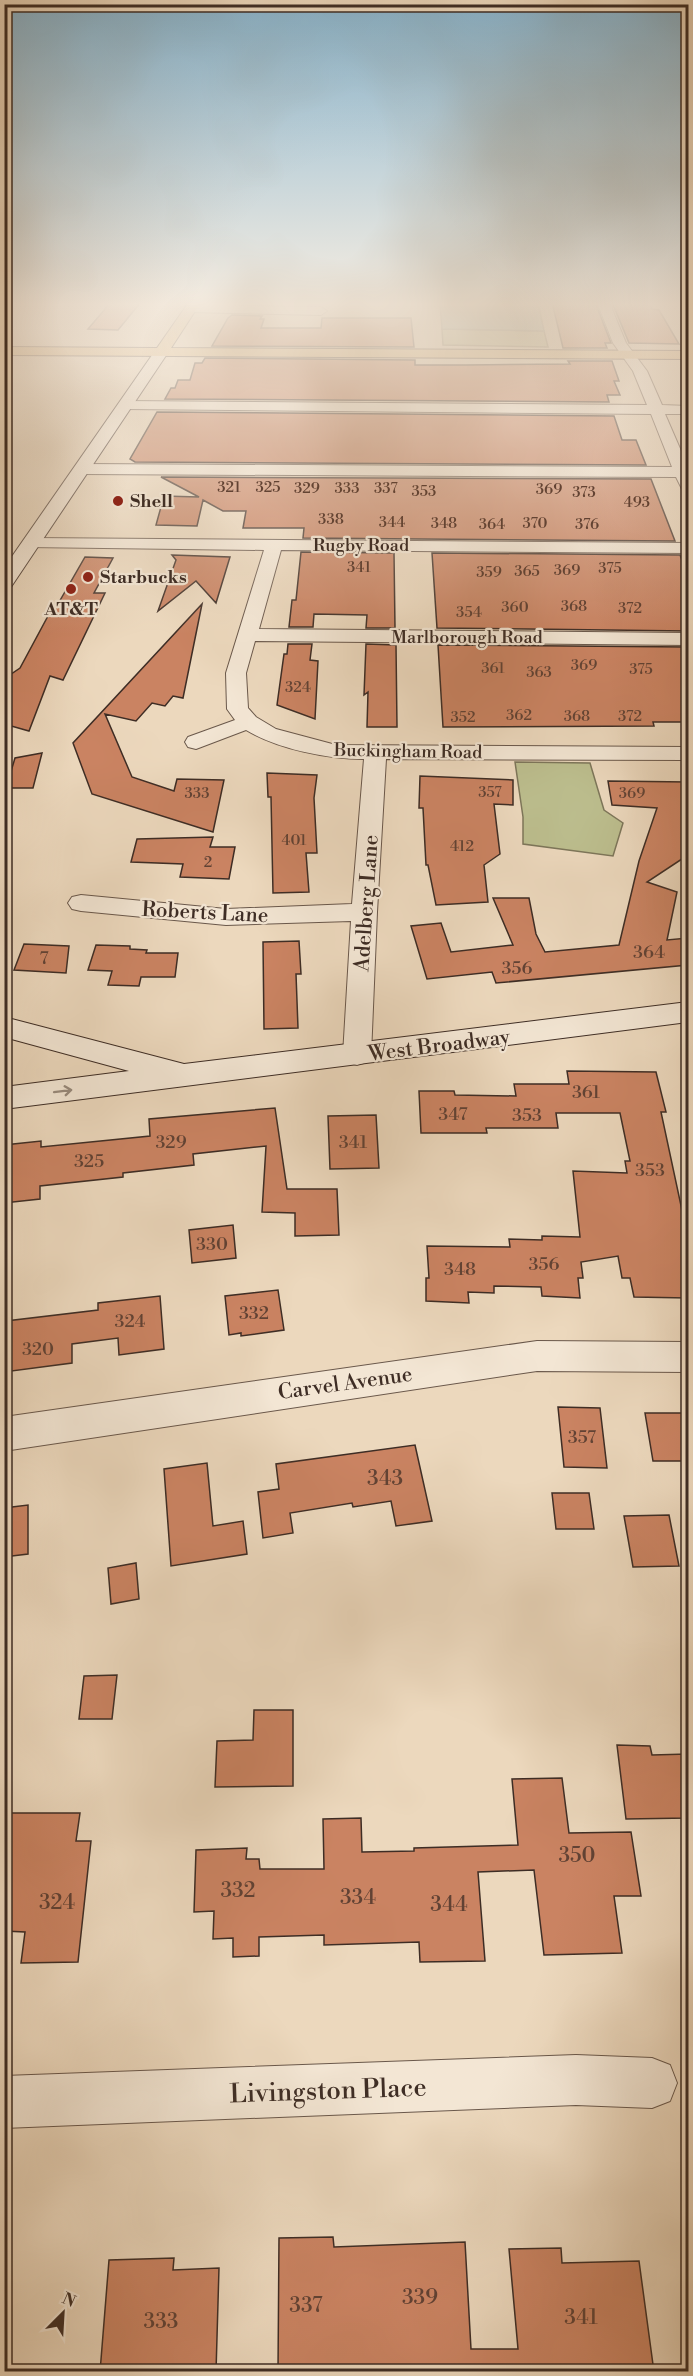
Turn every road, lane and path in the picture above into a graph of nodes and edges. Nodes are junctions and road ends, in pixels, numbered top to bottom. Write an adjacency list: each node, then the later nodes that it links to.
1 (119, 413): 3 (main road)
2 (657, 413): 4 (street)
3 (82, 469): 4 (street); 5 (main road)
4 (687, 477)
5 (33, 543): 6 (street, Rugby Road); 8 (main road)
6 (274, 545): 7 (street, Rugby Road); 9 (street)
7 (688, 548)
8 (4, 584)
9 (246, 635): 10 (street, Marlborough Road); 11 (street)
10 (688, 639)
11 (248, 722): 12 (street); 13 (street, Buckingham Road)
12 (195, 742)
13 (376, 751): 14 (street, Buckingham Road); 16 (street, Adelberg Lane)
14 (688, 754)
15 (81, 903): 16 (street, Roberts Lane)
16 (364, 912): 19 (street, Adelberg Lane)
17 (688, 1012): 19 (main road, West Broadway)
18 (4, 1027): 20 (main road, West Broadway)
19 (357, 1055): 20 (main road, West Broadway)
20 (190, 1076): 21 (main road, West Broadway, one-way to 20)
21 (4, 1098)
22 (688, 1357): 23 (street, Carvel Avenue)
23 (4, 1434)
24 (652, 2083): 25 (street, Livingston Place)
25 (4, 2102)

